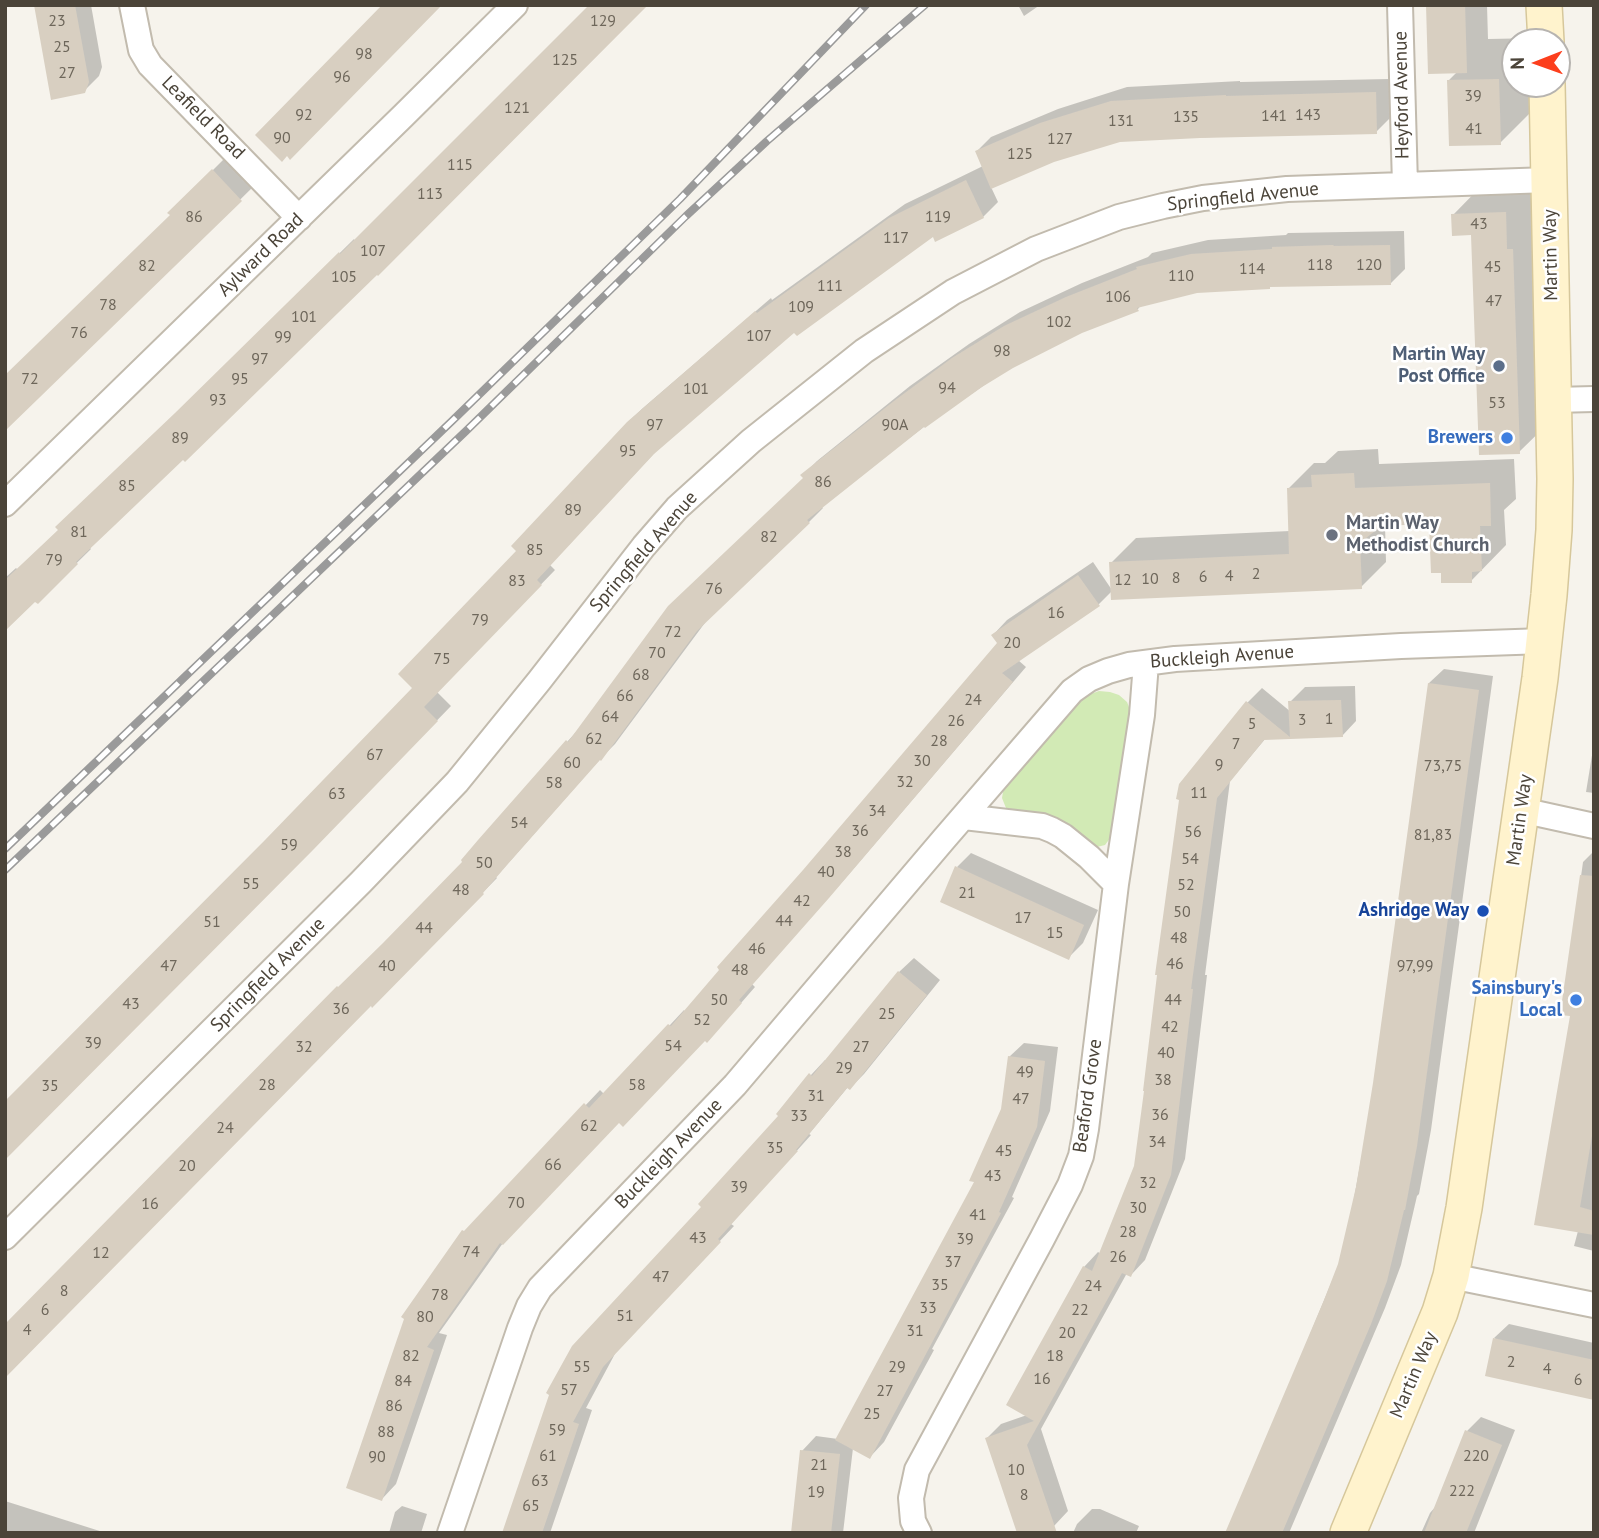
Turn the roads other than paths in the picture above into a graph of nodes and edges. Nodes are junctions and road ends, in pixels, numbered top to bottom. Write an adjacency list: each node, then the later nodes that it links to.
1 (132, 5): 9 (street, Leafield Road)
2 (515, 5): 9 (street, Aylward Road)
3 (1399, 5): 8 (street, Heyford Avenue)
4 (1544, 5): 5 (main road)
5 (1545, 28)
6 (1547, 98): 7 (main road, Martin Way)
7 (1549, 180): 8 (street, Springfield Avenue); 11 (main road, Martin Way)
8 (1405, 185): 19 (street, Springfield Avenue)
9 (299, 218): 12 (street, Aylward Road)
10 (1594, 399): 11 (street)
11 (1554, 400): 13 (main road, Martin Way)
12 (5, 503)
13 (1545, 641): 14 (street, Buckleigh Avenue); 15 (main road, Martin Way)
14 (1146, 663): 16 (street, Buckleigh Avenue); 18 (street, Beaford Grove)
15 (1521, 810): 17 (street); 20 (main road, Martin Way)
16 (964, 817): 18 (street); 22 (street, Buckleigh Avenue)
17 (1594, 826)
18 (1116, 884): 23 (street, Beaford Grove)
19 (5, 1237)
20 (1451, 1276): 21 (street); 24 (main road, Martin Way)
21 (1594, 1305)
22 (450, 1533)
23 (919, 1533)
24 (1348, 1533)

